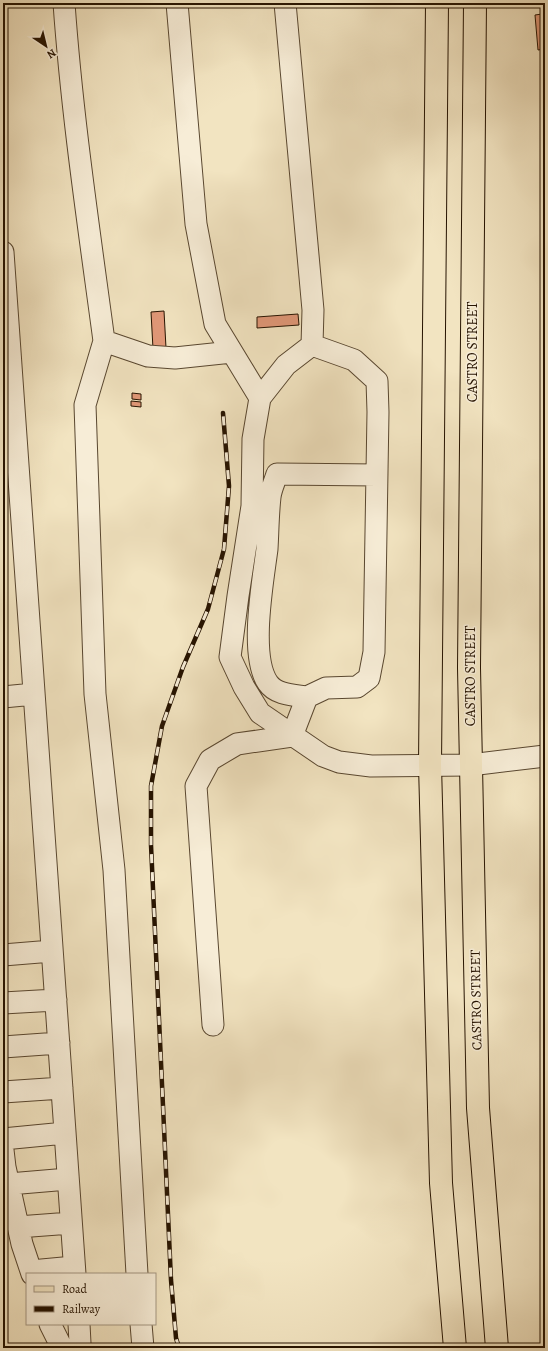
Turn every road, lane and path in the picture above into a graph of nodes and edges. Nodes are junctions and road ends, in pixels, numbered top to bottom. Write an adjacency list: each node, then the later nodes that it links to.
1 (64, 3): 7 (street)
2 (177, 3): 9 (street)
3 (284, 3): 8 (street)
4 (437, 3): 17 (main road)
5 (475, 3): 18 (main road, CASTRO STREET)
6 (3, 252): 12 (street)
7 (104, 341): 9 (street); 37 (street)
8 (312, 345): 10 (street); 11 (street)
9 (232, 352): 10 (street)
10 (260, 398): 15 (street)
11 (377, 475): 14 (street); 14 (street)
12 (34, 694): 13 (street); 19 (street)
13 (3, 697)
14 (307, 697): 15 (street)
15 (292, 736): 17 (street); 23 (street)
16 (545, 756): 18 (street)
17 (430, 765): 18 (street); 44 (main road)
18 (470, 765): 45 (main road, CASTRO STREET)
19 (52, 951): 20 (street); 21 (street)
20 (3, 955)
21 (56, 1000): 22 (street); 24 (street)
22 (3, 1002)
23 (213, 1025)
24 (59, 1043): 25 (street); 26 (street)
25 (3, 1047)
26 (62, 1088): 27 (street); 28 (street)
27 (3, 1092)
28 (65, 1133): 29 (street); 31 (street)
29 (3, 1139)
30 (3, 1150): 32 (street)
31 (68, 1179): 32 (street); 33 (street)
32 (9, 1184): 34 (street)
33 (71, 1222): 34 (street); 35 (street)
34 (18, 1227): 36 (street)
35 (75, 1271): 36 (street)
36 (32, 1272)
37 (137, 1273)
38 (50, 1325): 41 (street)
39 (78, 1325): 42 (street)
40 (141, 1325): 43 (street)
41 (62, 1348)
42 (77, 1348)
43 (143, 1348)
44 (455, 1348)
45 (497, 1348)

